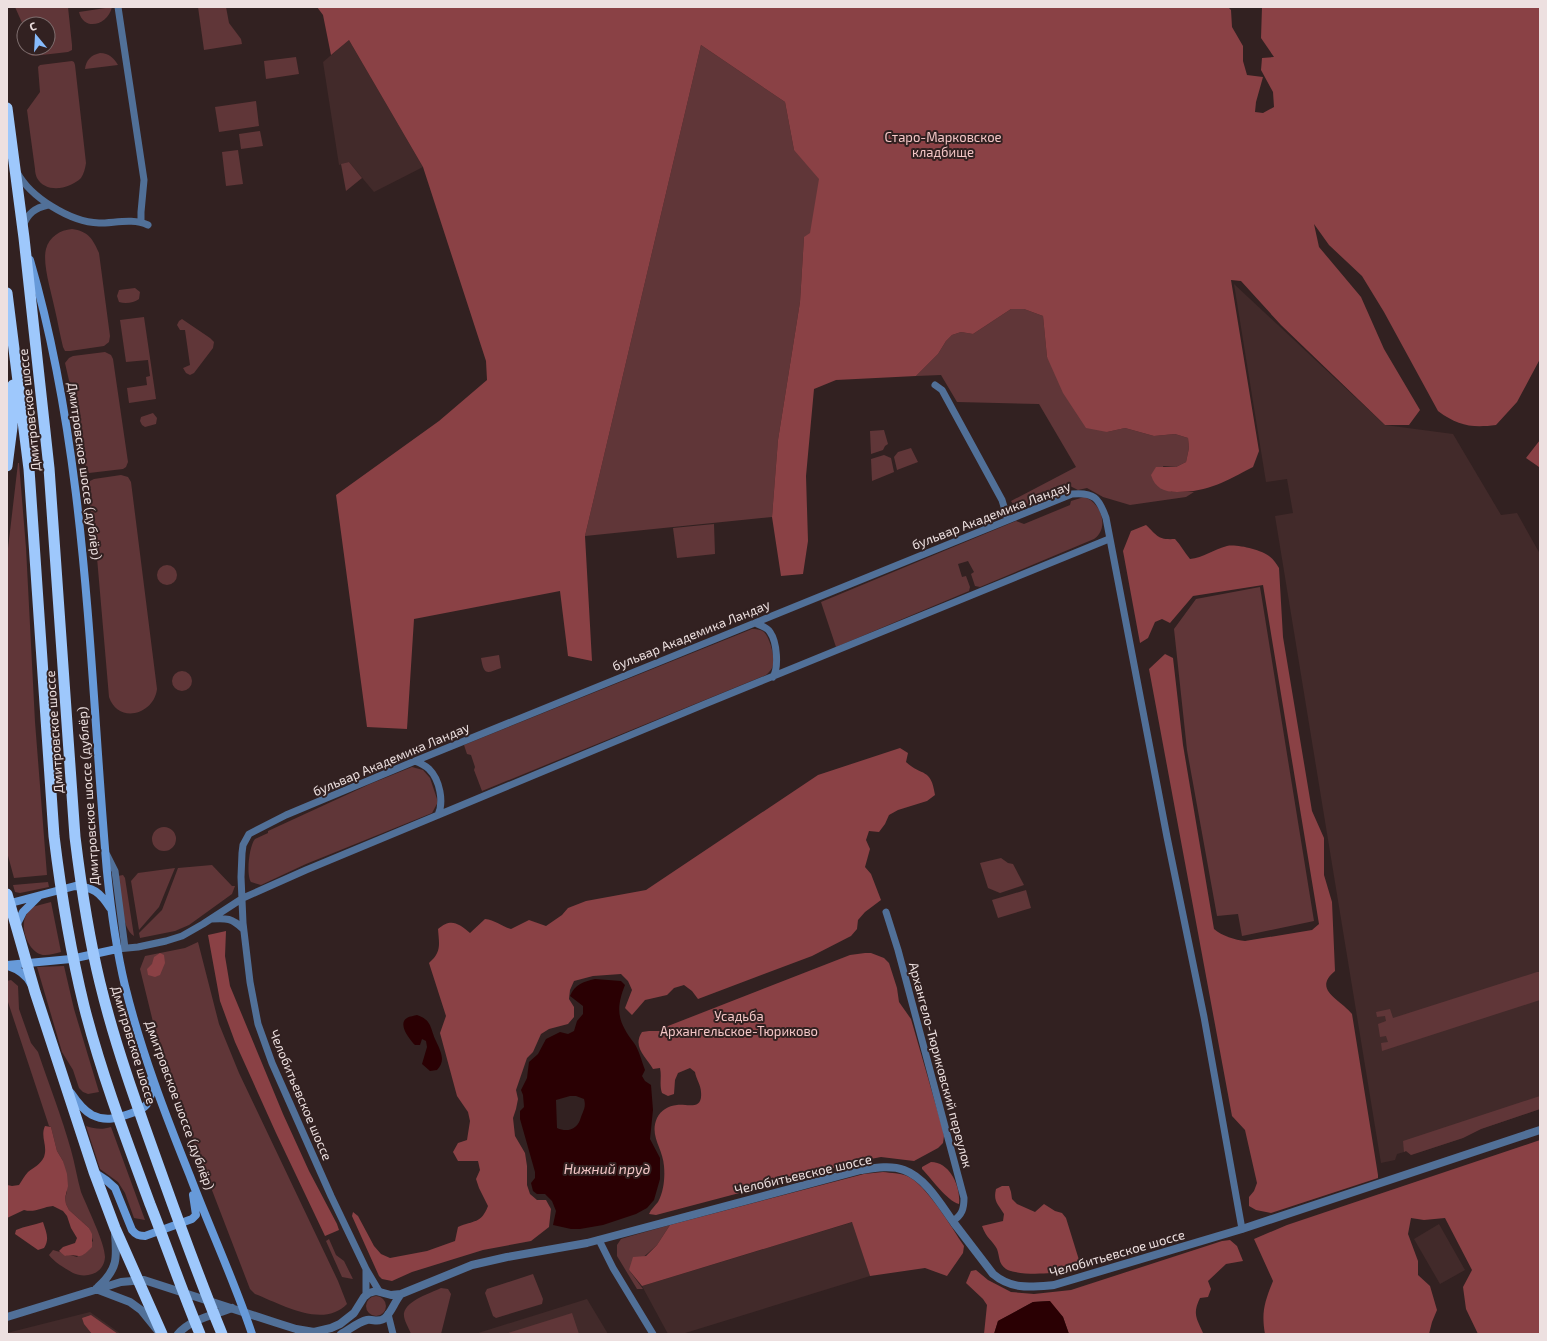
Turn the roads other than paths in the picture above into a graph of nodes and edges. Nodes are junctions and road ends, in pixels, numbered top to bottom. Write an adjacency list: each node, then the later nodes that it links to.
1 (118, 7): 4 (street)
2 (7, 108): 3 (highway, Дмитровское шоссе)
3 (14, 167): 4 (street); 5 (highway, Дмитровское шоссе)
4 (48, 205): 5 (street)
5 (23, 234): 16 (main road, Дмитровское шоссе (дублёр)); 54 (highway, Дмитровское шоссе)
6 (7, 293): 7 (highway, Дмитровское шоссе)
7 (13, 340): 9 (highway); 53 (highway, Дмитровское шоссе)
8 (936, 384): 10 (street)
9 (7, 466)
10 (1008, 520): 11 (street, бульвар Академика Ландау); 12 (street, бульвар Академика Ландау)
11 (1110, 539): 13 (street); 36 (street, бульвар Академика Ландау)
12 (755, 623): 13 (street); 14 (street, бульвар Академика Ландау)
13 (772, 678): 15 (street)
14 (415, 761): 15 (street); 18 (street, бульвар Академика Ландау)
15 (438, 815): 18 (street)
16 (105, 852): 20 (main road, Дмитровское шоссе (дублёр)); 25 (street)
17 (40, 895): 19 (main road); 20 (main road); 23 (main road)
18 (243, 898): 22 (street); 24 (street, Челобитьевское шоссе)
19 (8, 900): 23 (highway)
20 (111, 911): 25 (main road, Дмитровское шоссе (дублёр))
21 (886, 912): 34 (street, Архангело-Тюриковский переулок)
22 (210, 919): 24 (street); 25 (street)
23 (16, 926): 26 (highway)
24 (243, 929): 38 (street, Челобитьевское шоссе)
25 (121, 949): 26 (main road); 29 (main road, Дмитровское шоссе (дублёр))
26 (27, 963): 27 (main road); 28 (highway)
27 (7, 965): 28 (main road)
28 (35, 992): 30 (highway)
29 (149, 1066): 30 (main road); 33 (main road, Дмитровское шоссе (дублёр))
30 (65, 1084): 32 (highway)
31 (1540, 1130): 36 (street, Челобитьевское шоссе)
32 (94, 1172): 33 (main road); 35 (highway)
33 (190, 1176): 46 (main road, Дмитровское шоссе (дублёр))
34 (953, 1221): 36 (street, Челобитьевское шоссе); 37 (street, Челобитьевское шоссе)
35 (115, 1228): 39 (highway); 40 (street)
36 (1242, 1229)
37 (599, 1240): 42 (street, Челобитьевское шоссе); 58 (street)
38 (366, 1269): 41 (street, Челобитьевское шоссе); 43 (street, Челобитьевское шоссе)
39 (136, 1279): 40 (street); 44 (street); 51 (highway)
40 (96, 1289): 47 (street); 51 (street)
41 (381, 1292): 42 (street, Челобитьевское шоссе); 43 (street, Челобитьевское шоссе); 45 (street, Челобитьевское шоссе)
42 (401, 1294): 45 (street)
43 (364, 1297): 46 (street); 48 (street, Челобитьевское шоссе)
44 (232, 1308): 46 (street); 52 (street)
45 (390, 1312): 49 (street); 50 (street)
46 (245, 1313): 55 (main road, Дмитровское шоссе (дублёр))
47 (7, 1317)
48 (370, 1320): 49 (street); 56 (street)
49 (379, 1321): 50 (street)
50 (390, 1326): 57 (street)
51 (161, 1334)
52 (178, 1334)
53 (200, 1334)
54 (222, 1334)
55 (252, 1334)
56 (341, 1334)
57 (393, 1334)
58 (653, 1334)

